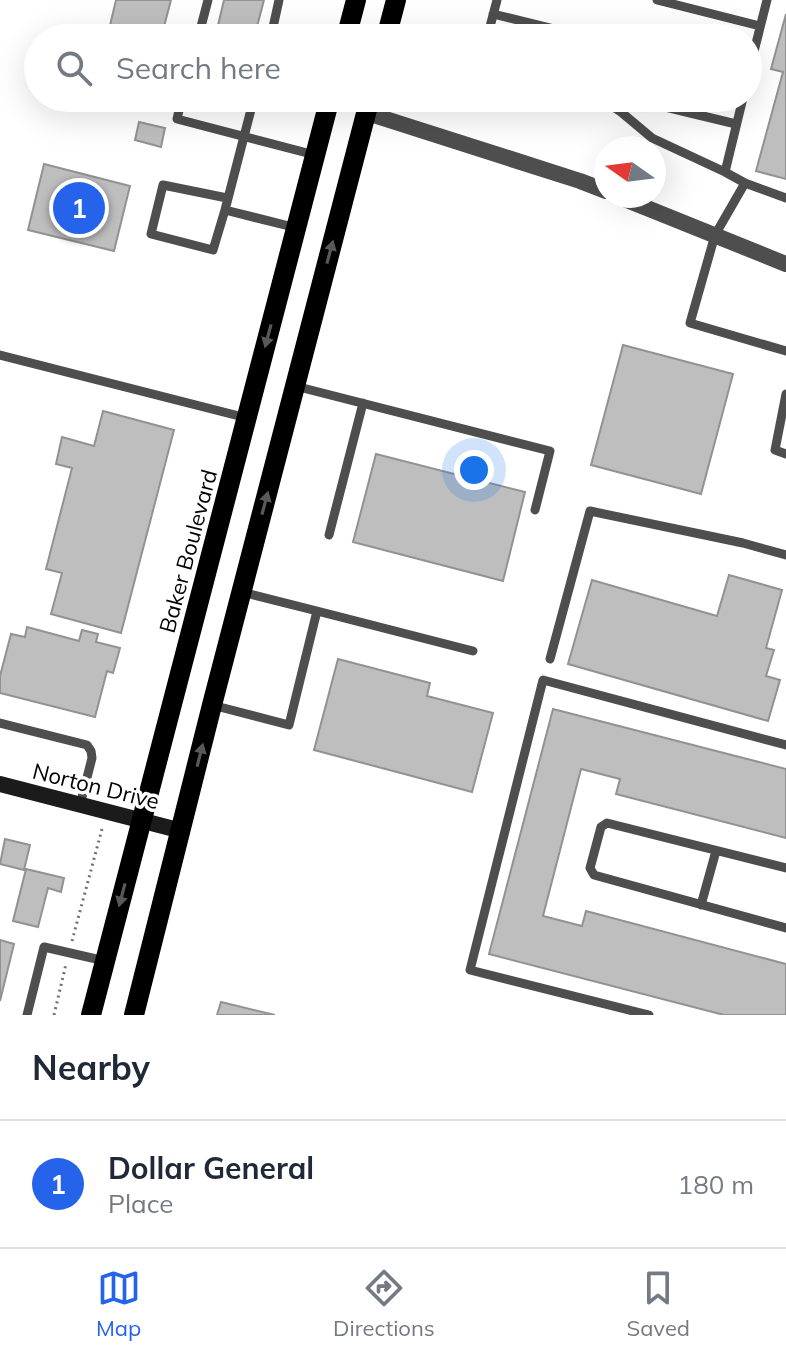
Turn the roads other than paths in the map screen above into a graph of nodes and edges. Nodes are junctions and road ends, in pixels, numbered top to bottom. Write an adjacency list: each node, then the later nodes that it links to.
1 (208, 0): 9 (lane)
2 (279, 0): 10 (lane)
3 (356, 0): 11 (main road)
4 (396, 0): 12 (main road)
5 (497, 0): 8 (lane)
6 (657, 0): 15 (lane)
7 (767, 0): 16 (lane)
8 (493, 14): 13 (lane); 14 (lane)
9 (202, 24)
10 (274, 24)
11 (350, 24)
12 (390, 24)
13 (490, 24)
14 (534, 24)
15 (752, 24)
16 (761, 24)
17 (179, 112): 26 (lane)
18 (250, 112): 26 (lane)
19 (326, 112): 27 (main road, Baker Boulevard)
20 (366, 112): 40 (main road, one-way to 20)
21 (388, 112): 30 (street)
22 (621, 112): 28 (lane)
23 (686, 112): 25 (lane)
24 (739, 112): 25 (lane)
25 (736, 124): 28 (lane)
26 (244, 138): 27 (lane); 31 (lane)
27 (315, 155): 35 (main road, Baker Boulevard)
28 (725, 172): 29 (lane)
29 (745, 183): 32 (lane); 36 (lane)
30 (594, 186)
31 (227, 198): 34 (lane); 34 (lane)
32 (786, 198)
33 (647, 208): 36 (street)
34 (225, 210): 35 (lane)
35 (297, 228): 43 (main road, Baker Boulevard, one-way to 43)
36 (715, 235): 37 (street); 38 (lane)
37 (786, 264)
38 (786, 351)
39 (0, 355): 43 (lane)
40 (295, 386): 42 (lane); 48 (main road, one-way to 40)
41 (786, 394): 44 (lane)
42 (363, 403): 45 (lane); 46 (lane)
43 (247, 418): 57 (main road, Baker Boulevard)
44 (786, 454)
45 (535, 510)
46 (329, 535)
47 (786, 555): 51 (lane)
48 (242, 592): 49 (lane); 52 (main road)
49 (317, 611): 50 (lane); 52 (lane)
50 (473, 651)
51 (550, 659)
52 (212, 705): 58 (main road, one-way to 52)
53 (0, 723): 56 (lane)
54 (786, 745): 67 (lane)
55 (0, 784): 56 (street, Norton Drive)
56 (80, 805): 57 (street, Norton Drive)
57 (142, 820): 58 (street, Norton Drive); 63 (main road, Baker Boulevard, one-way to 63)
58 (182, 831): 66 (main road)
59 (716, 851): 60 (lane); 61 (lane); 61 (lane)
60 (786, 868)
61 (701, 905): 62 (lane)
62 (786, 928)
63 (105, 961): 64 (lane); 65 (main road, Baker Boulevard)
64 (27, 1015)
65 (91, 1015)
66 (134, 1015)
67 (649, 1015)

